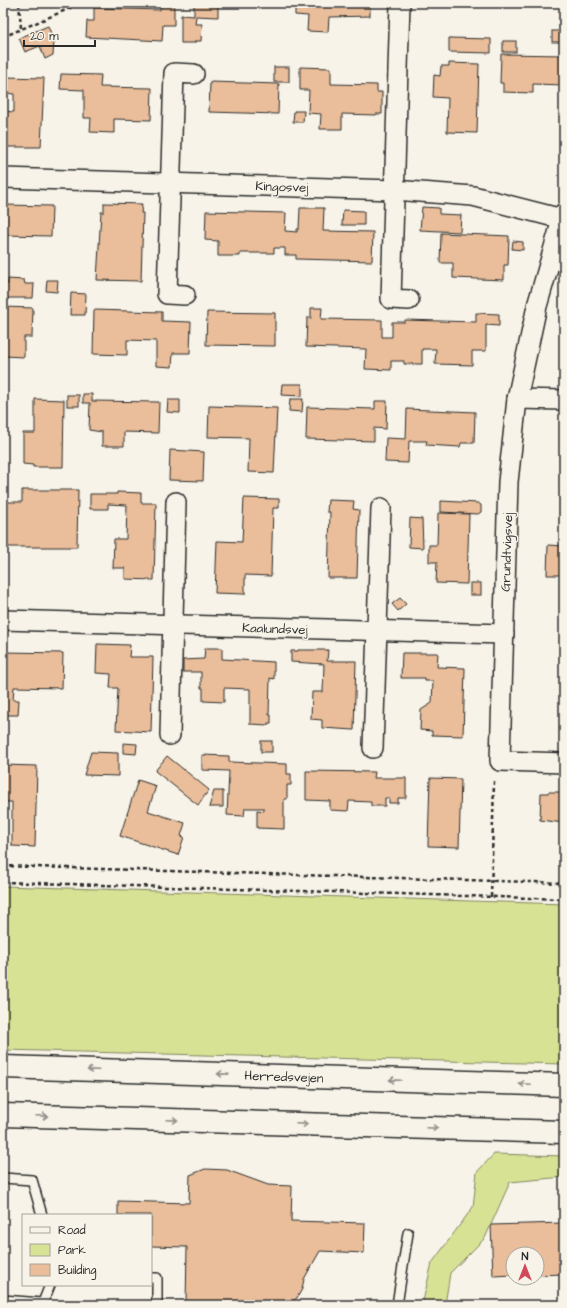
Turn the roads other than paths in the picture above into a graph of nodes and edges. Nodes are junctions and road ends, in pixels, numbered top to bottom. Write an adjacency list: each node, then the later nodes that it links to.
1 (400, 3): 5 (street)
2 (194, 74): 4 (street)
3 (3, 178): 4 (street, Kingosvej)
4 (170, 183): 5 (street, Kingosvej); 7 (street)
5 (394, 190): 6 (street, Kingosvej); 8 (street)
6 (563, 216): 9 (street, Grundtvigsvej)
7 (185, 295)
8 (409, 300)
9 (517, 399): 10 (street); 16 (street, Grundtvigsvej)
10 (564, 400)
11 (176, 502): 14 (street)
12 (381, 508): 15 (street)
13 (3, 620): 14 (street, Kaalundsvej)
14 (174, 625): 15 (street, Kaalundsvej); 17 (street)
15 (376, 631): 16 (street, Kaalundsvej); 18 (street)
16 (504, 634): 19 (street, Grundtvigsvej)
17 (170, 735)
18 (373, 748)
19 (564, 763)
20 (3, 1067): 21 (street, Herredsvejen, one-way to 20)
21 (564, 1085)
22 (3, 1115): 23 (street, one-way to 23)
23 (564, 1132)
24 (3, 1178): 25 (lane)
25 (42, 1214)
26 (408, 1233): 32 (lane)
27 (152, 1278): 31 (lane)
28 (50, 1286): 30 (lane)
29 (3, 1300): 30 (lane)
30 (42, 1304)
31 (157, 1305)
32 (397, 1305)

